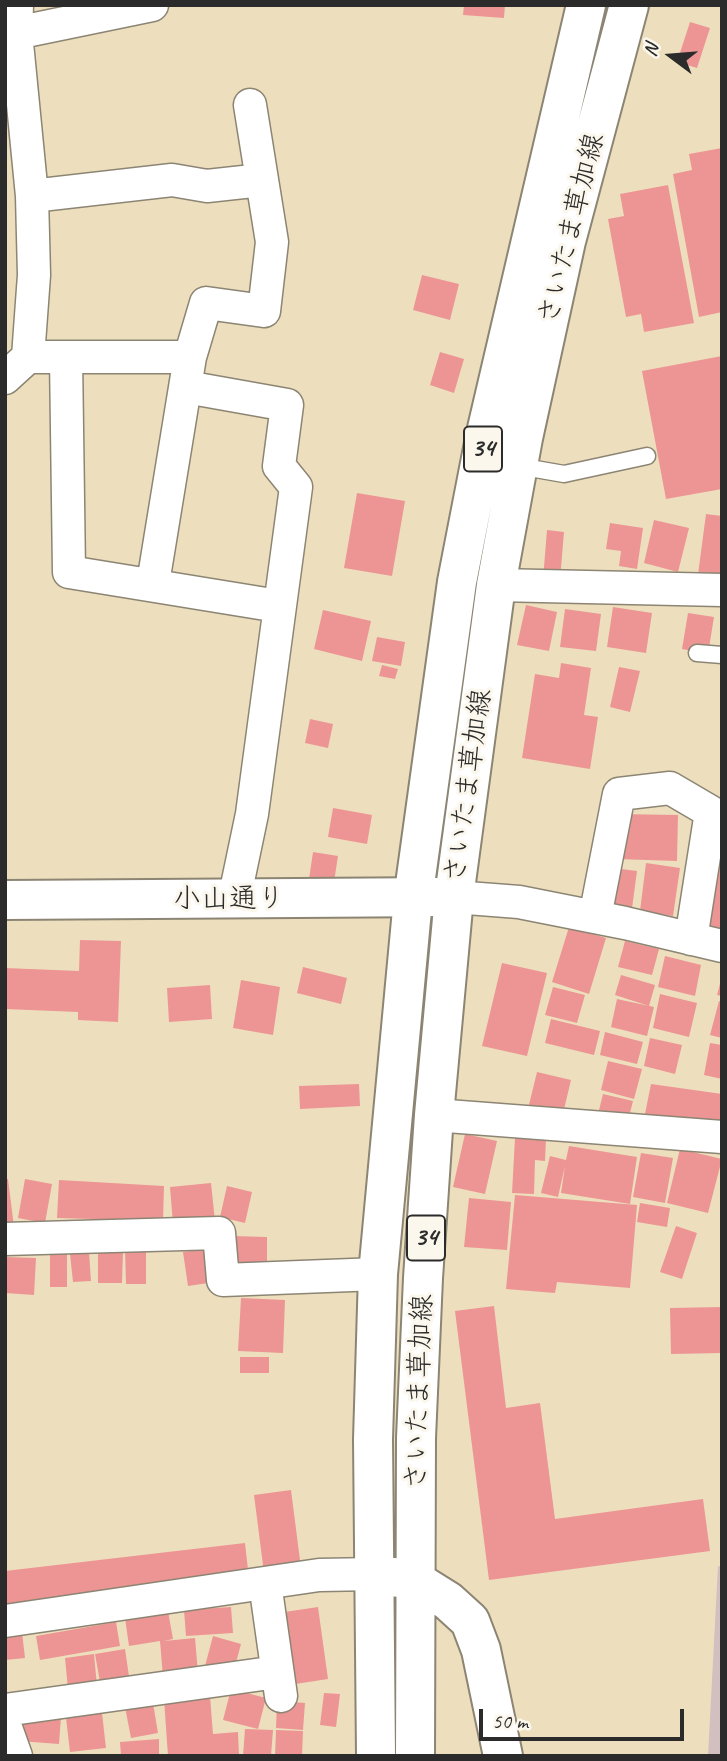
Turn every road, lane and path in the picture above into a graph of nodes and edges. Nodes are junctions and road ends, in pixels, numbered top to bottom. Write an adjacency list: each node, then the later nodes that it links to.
1 (152, 5): 4 (street)
2 (586, 5): 20 (main road, さいたま草加線 / 34)
3 (629, 5): 12 (main road, さいたま草加線 / 34)
4 (12, 25): 7 (street)
5 (250, 106): 6 (street)
6 (262, 180): 7 (street); 10 (street)
7 (32, 196): 9 (street)
8 (66, 357): 9 (street); 10 (street); 13 (street)
9 (16, 367)
10 (188, 372): 13 (street); 16 (street)
11 (648, 456): 12 (lane)
12 (518, 466): 14 (main road, さいたま草加線 / 34)
13 (153, 583): 16 (street)
14 (496, 585): 15 (street); 19 (main road, さいたま草加線 / 34)
15 (722, 590)
16 (278, 606): 22 (street)
17 (697, 653): 18 (lane)
18 (722, 655)
19 (454, 897): 20 (main road, 小山通り); 23 (street); 26 (main road, さいたま草加線 / 34)
20 (413, 899): 22 (main road, 小山通り); 29 (main road, さいたま草加線 / 34)
21 (5, 900): 22 (main road, 小山通り)
22 (234, 900)
23 (595, 917): 24 (street); 24 (street)
24 (691, 939): 25 (street)
25 (722, 946)
26 (434, 1115): 27 (street); 31 (main road, さいたま草加線 / 34)
27 (722, 1137)
28 (5, 1239): 29 (street)
29 (378, 1274): 30 (main road, さいたま草加線 / 34)
30 (375, 1574): 31 (main road); 32 (street); 37 (main road, さいたま草加線 / 34)
31 (416, 1581): 38 (main road, さいたま草加線 / 34); 39 (main road)
32 (265, 1583): 33 (street); 34 (street)
33 (5, 1621)
34 (5, 1710)
35 (5, 1725): 36 (street)
36 (16, 1756)
37 (376, 1756)
38 (415, 1756)
39 (503, 1756)

